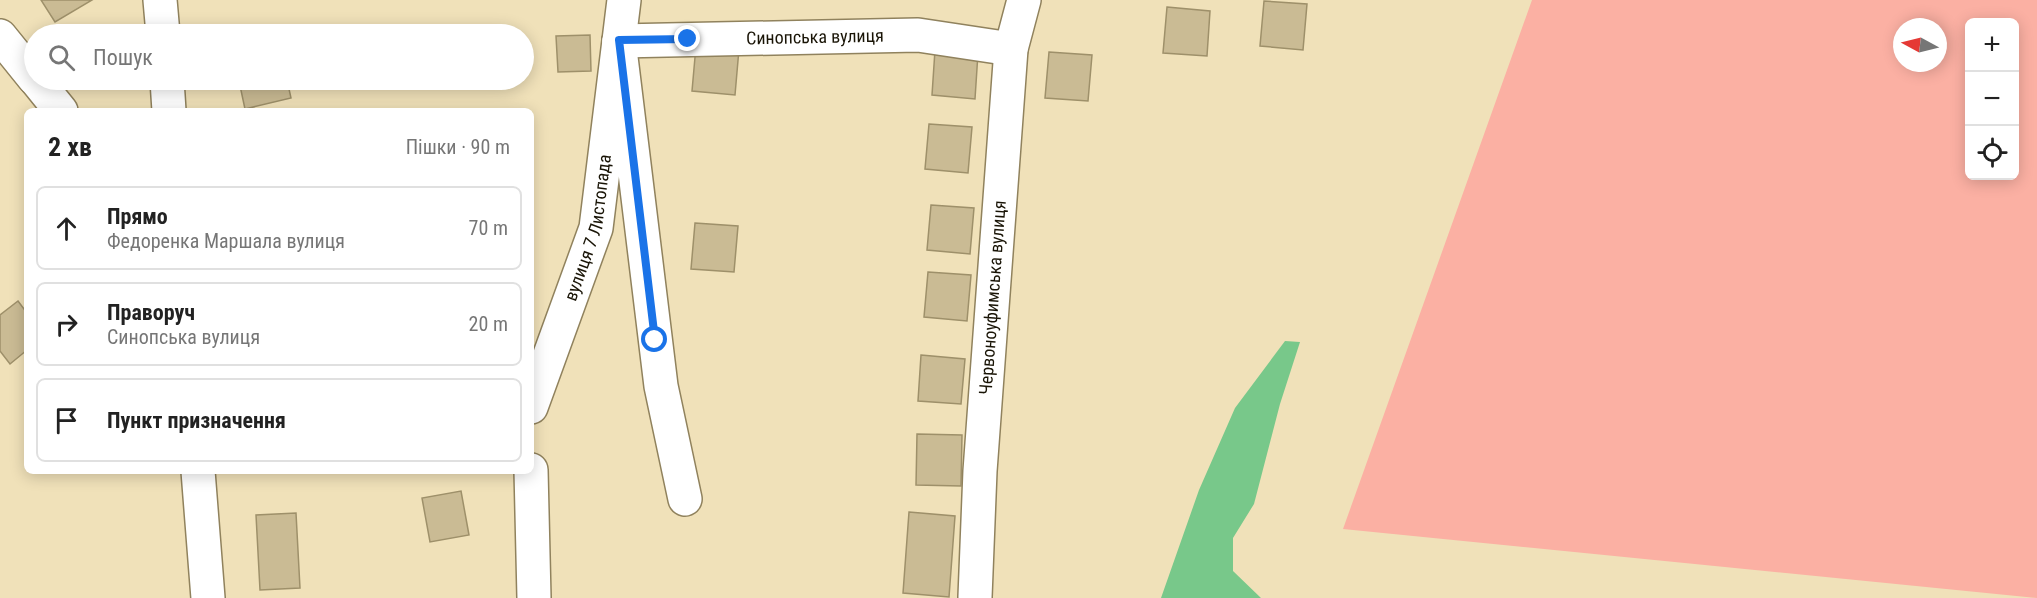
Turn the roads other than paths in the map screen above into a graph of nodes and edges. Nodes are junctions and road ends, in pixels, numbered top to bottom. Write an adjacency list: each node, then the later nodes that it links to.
1 (160, 0): 4 (street)
2 (624, 0): 6 (street)
3 (1024, 0): 7 (street, Червоноуфимська вулиця)
4 (162, 24)
5 (0, 36): 8 (street)
6 (619, 40): 7 (street, Синопська вулиця); 13 (street, вулиця 7 Листопада); 16 (street)
7 (1011, 49): 17 (street, Червоноуфимська вулиця)
8 (24, 65)
9 (44, 90): 11 (street)
10 (168, 90): 12 (street)
11 (59, 108)
12 (170, 108)
13 (534, 399)
14 (198, 474): 18 (street)
15 (531, 474): 19 (street)
16 (685, 499)
17 (975, 597)
18 (208, 598)
19 (534, 598)

